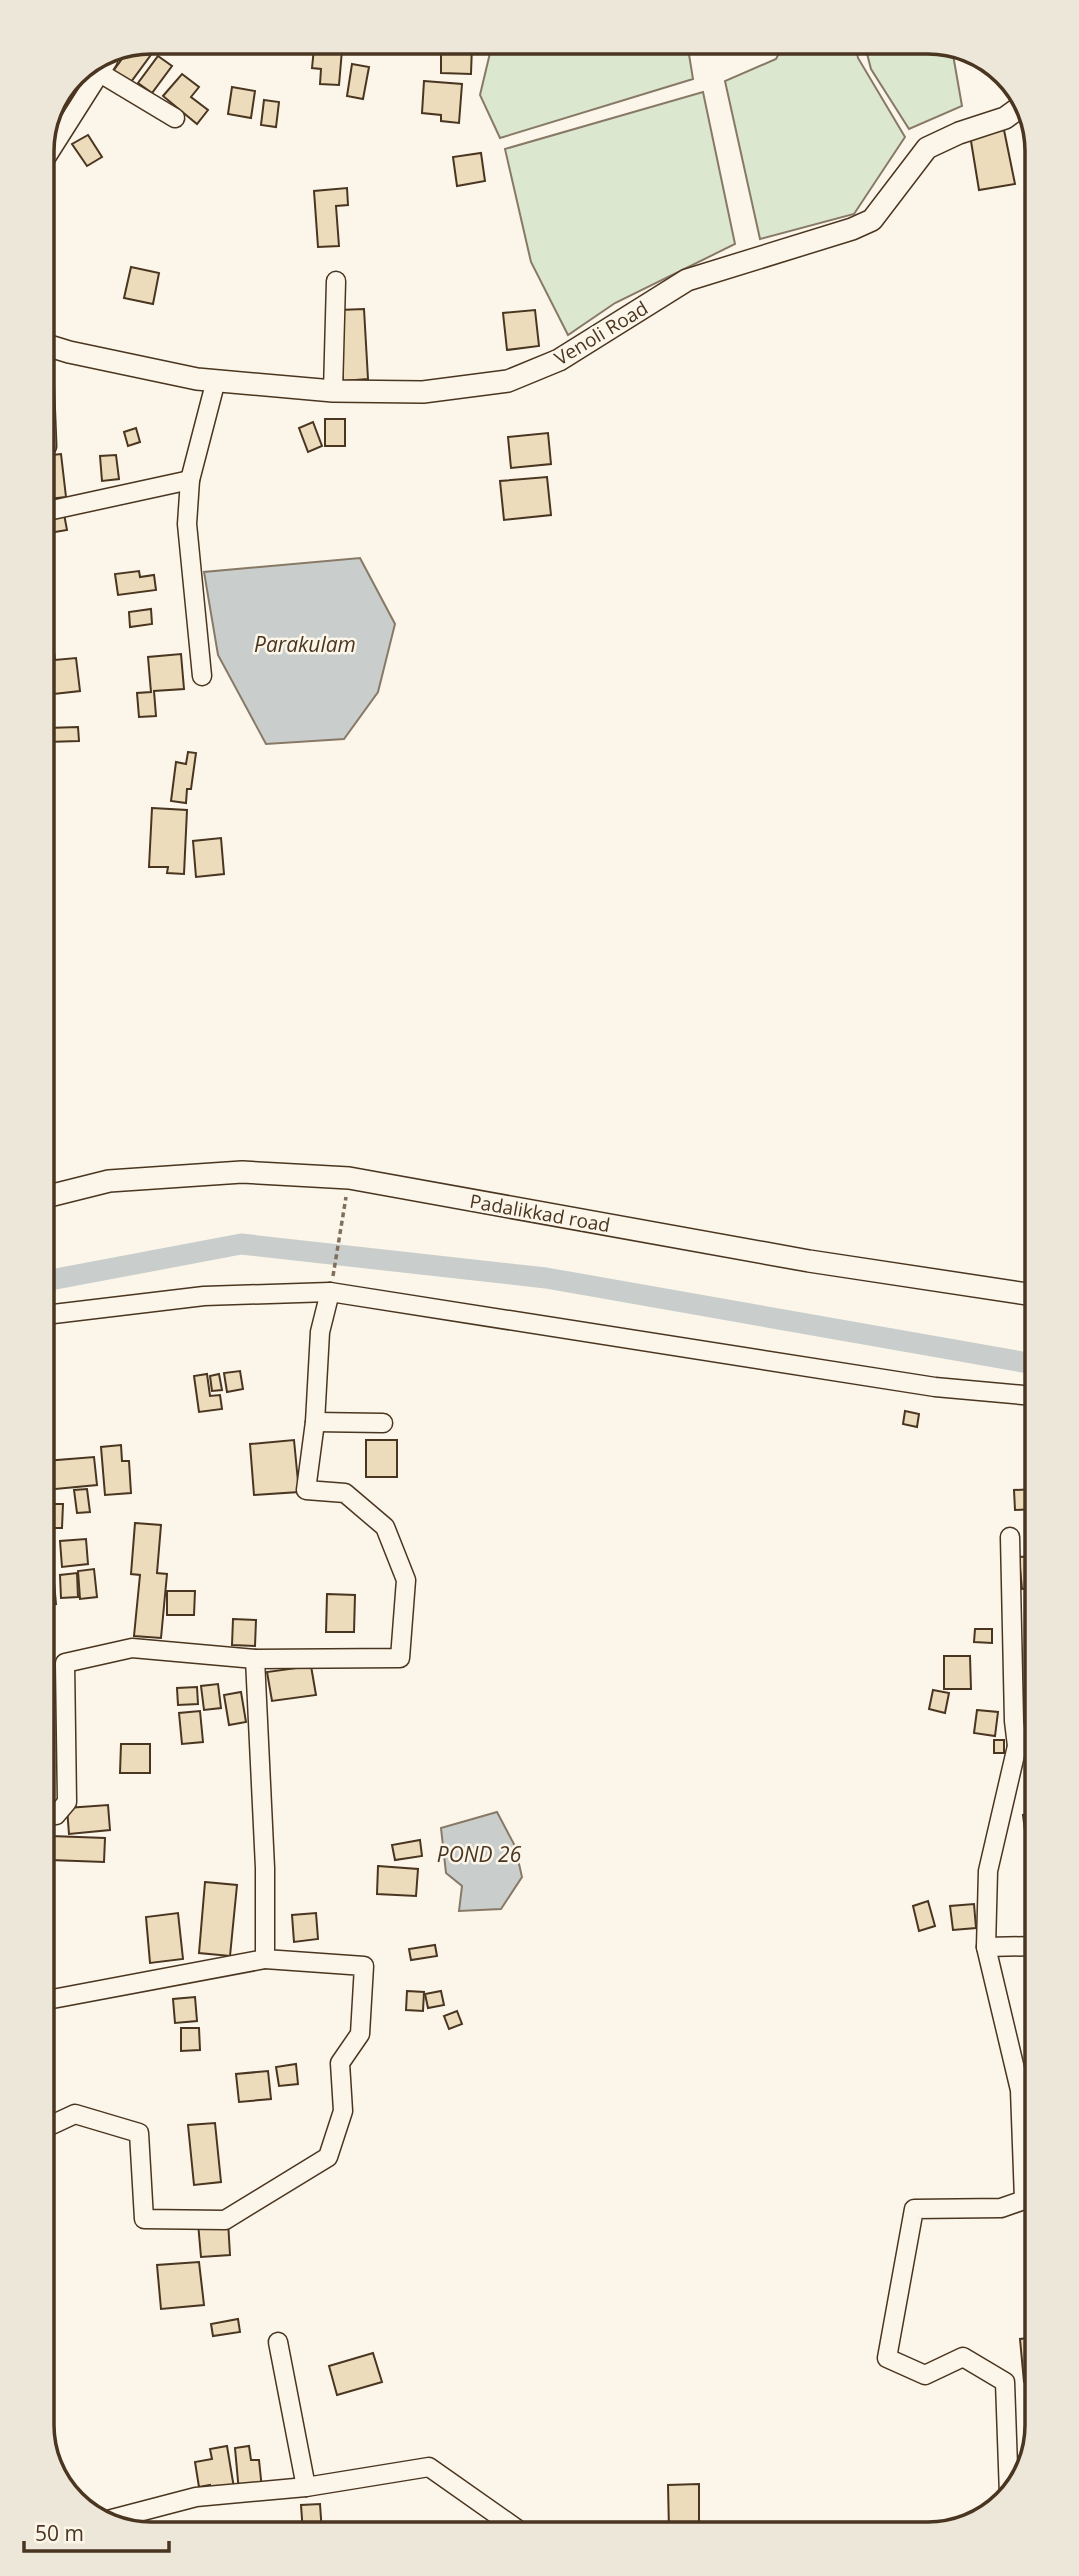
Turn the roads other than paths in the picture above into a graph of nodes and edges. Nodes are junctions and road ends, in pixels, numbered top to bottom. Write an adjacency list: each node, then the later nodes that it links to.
1 (104, 66): 3 (street); 4 (street)
2 (1016, 110): 8 (street, Venoli Road)
3 (175, 118)
4 (54, 145)
5 (336, 281): 8 (street)
6 (54, 349): 7 (street, Venoli Road)
7 (216, 380): 8 (street, Venoli Road); 9 (street)
8 (333, 391)
9 (190, 480): 10 (street); 11 (street)
10 (54, 510)
11 (202, 676)
12 (54, 1195): 14 (street, Padalikkad road)
13 (330, 1292): 15 (street); 16 (street); 17 (street)
14 (1025, 1294)
15 (54, 1314)
16 (1025, 1395)
17 (315, 1422): 18 (street); 20 (street)
18 (383, 1423)
19 (1010, 1537): 21 (street)
20 (255, 1659): 23 (street); 26 (street)
21 (1017, 1746): 22 (street); 25 (street)
22 (1025, 1746)
23 (54, 1815)
24 (1025, 1946): 25 (street)
25 (986, 1947): 29 (street)
26 (265, 1959): 27 (street); 28 (street)
27 (54, 1999)
28 (54, 2124)
29 (1025, 2144)
30 (1025, 2201): 32 (street)
31 (278, 2342): 33 (street)
32 (1009, 2478)
33 (306, 2487): 34 (street); 35 (street)
34 (121, 2516)
35 (507, 2522)

